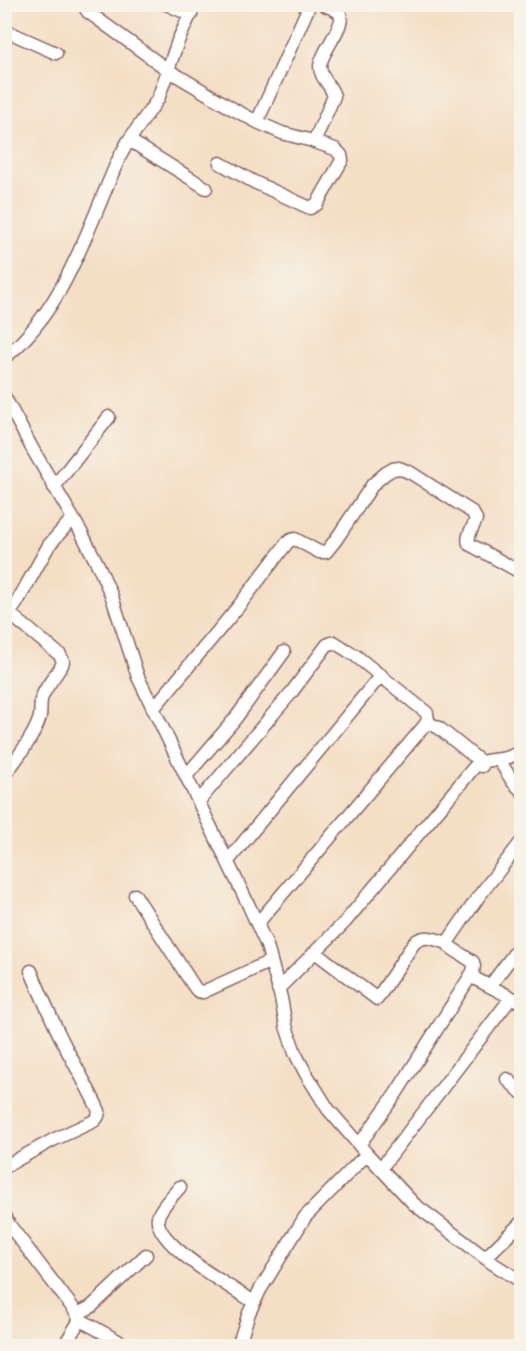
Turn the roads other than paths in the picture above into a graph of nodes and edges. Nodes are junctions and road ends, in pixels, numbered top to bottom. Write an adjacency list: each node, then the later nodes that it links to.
1 (83, 4): 8 (street)
2 (166, 4): 5 (street)
3 (310, 4): 9 (street)
4 (323, 4): 11 (street)
5 (193, 10): 8 (street)
6 (4, 30): 7 (street)
7 (56, 53)
8 (168, 70): 9 (street); 10 (street)
9 (257, 122): 11 (street)
10 (129, 140): 13 (street); 14 (street)
11 (314, 142): 12 (street)
12 (220, 163)
13 (206, 188)
14 (4, 358)
15 (4, 396): 17 (street)
16 (109, 417): 17 (street)
17 (54, 487): 18 (street)
18 (73, 518): 20 (street); 23 (street)
19 (522, 573): 23 (street)
20 (7, 617): 28 (street)
21 (284, 652): 29 (street)
22 (381, 675): 24 (street); 31 (street); 33 (street)
23 (153, 709): 29 (street)
24 (428, 720): 27 (street); 35 (street)
25 (522, 748): 26 (street)
26 (499, 760): 27 (street); 30 (street)
27 (482, 764): 38 (street)
28 (4, 776)
29 (186, 776): 31 (street)
30 (522, 791)
31 (199, 801): 33 (street)
32 (522, 841): 36 (street)
33 (228, 861): 35 (street)
34 (135, 895): 39 (street)
35 (257, 924): 39 (street)
36 (448, 943): 38 (street); 41 (street)
37 (522, 943): 42 (street)
38 (315, 952): 43 (street)
39 (271, 961): 43 (street)
40 (31, 971): 48 (street)
41 (470, 976): 42 (street); 47 (street)
42 (490, 986): 44 (street)
43 (278, 989): 47 (street)
44 (516, 1000): 49 (street)
45 (507, 1078): 46 (street)
46 (522, 1093)
47 (363, 1150): 49 (street); 56 (street)
48 (4, 1167)
49 (381, 1168): 54 (street)
50 (180, 1187): 56 (street)
51 (4, 1216): 57 (street)
52 (522, 1222): 54 (street)
53 (146, 1255): 57 (street)
54 (485, 1258): 55 (street)
55 (522, 1282)
56 (254, 1302): 60 (street)
57 (78, 1317): 58 (street); 59 (street)
58 (64, 1347)
59 (127, 1347)
60 (238, 1347)

